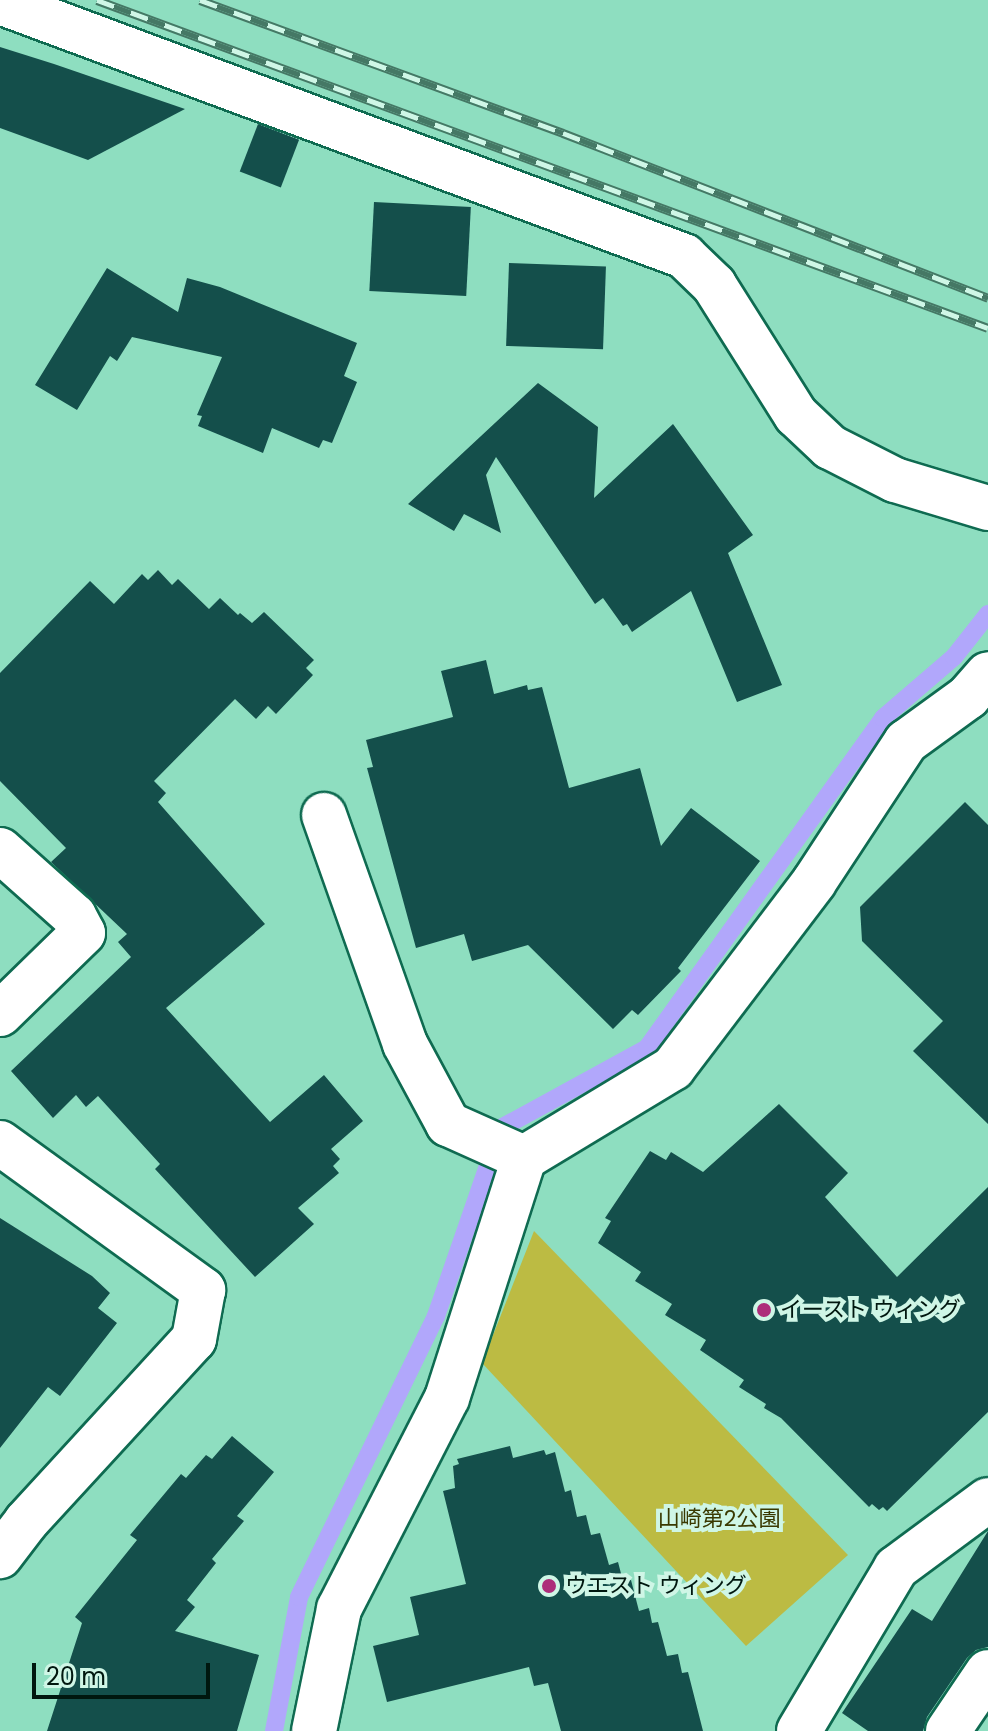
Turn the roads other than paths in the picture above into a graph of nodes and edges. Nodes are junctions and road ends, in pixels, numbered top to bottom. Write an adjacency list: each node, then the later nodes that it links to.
1 (0, 2): 2 (street)
2 (988, 508)
3 (988, 674): 8 (street)
4 (324, 815): 8 (street)
5 (0, 850): 6 (street)
6 (0, 1014)
7 (0, 1143): 10 (street)
8 (524, 1158): 12 (street)
9 (988, 1500): 13 (street)
10 (0, 1556)
11 (988, 1672): 14 (street)
12 (314, 1731)
13 (799, 1731)
14 (948, 1731)

